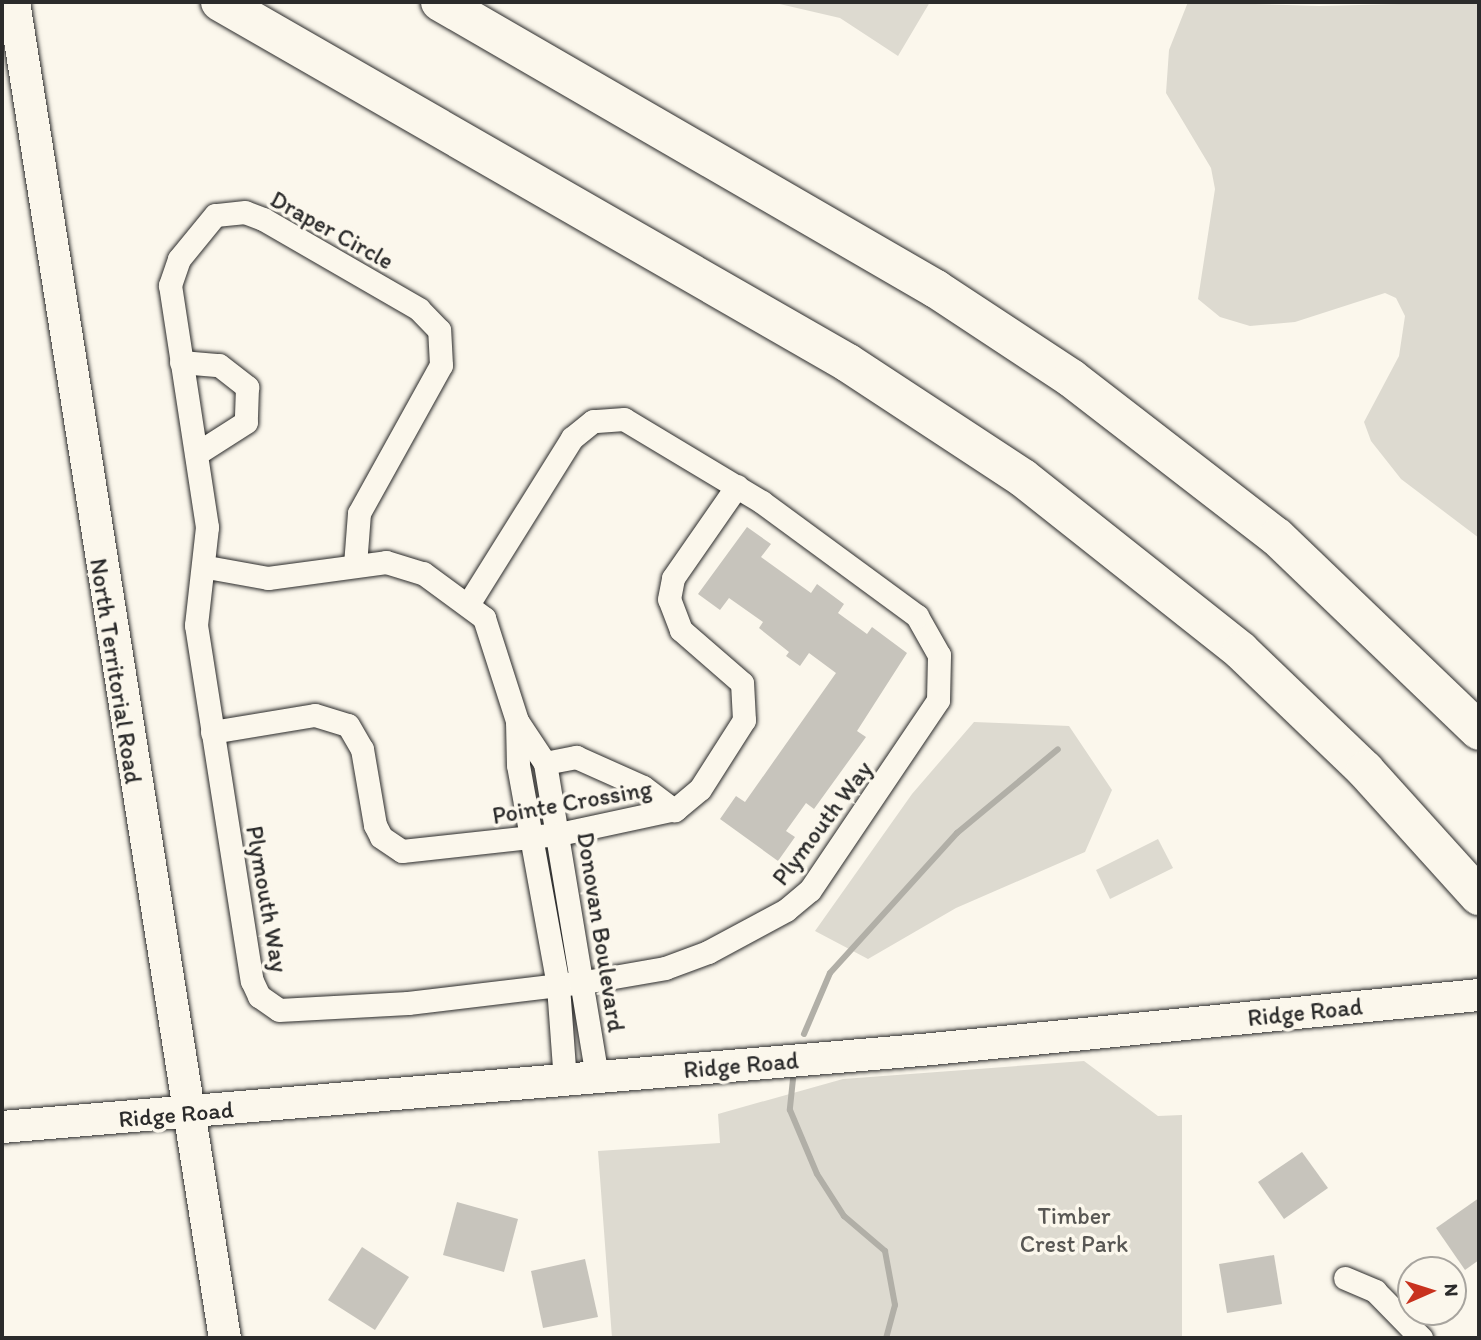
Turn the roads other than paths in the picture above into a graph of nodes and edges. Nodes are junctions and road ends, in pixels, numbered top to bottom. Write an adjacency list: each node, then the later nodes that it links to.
1 (14, 2): 23 (street, North Territorial Road)
2 (220, 2): 17 (highway)
3 (440, 2): 11 (highway)
4 (181, 362): 5 (street, Draper Circle); 5 (street); 7 (street, Draper Circle)
5 (196, 454): 8 (street, Draper Circle)
6 (737, 486): 9 (street, Plymouth Way); 14 (street, Pointe Crossing); 18 (street, Plymouth Way)
7 (355, 565): 8 (street, Donovan Boulevard); 9 (street, Donovan Boulevard)
8 (207, 567): 12 (street, Plymouth Way)
9 (469, 603): 10 (street, Donovan Boulevard)
10 (517, 721): 13 (street, Donovan Boulevard); 16 (street, Donovan Boulevard)
11 (1479, 731)
12 (212, 732): 16 (street, Pointe Crossing); 19 (street, Plymouth Way)
13 (545, 763): 14 (street); 15 (street, Donovan Boulevard)
14 (674, 810): 15 (street, Pointe Crossing)
15 (559, 834): 16 (street, Pointe Crossing); 18 (street, Donovan Boulevard)
16 (531, 837): 19 (street, Donovan Boulevard)
17 (1479, 896)
18 (585, 982): 19 (street, Plymouth Way); 21 (street, Donovan Boulevard)
19 (558, 986): 22 (street, Donovan Boulevard)
20 (1471, 996): 21 (street, Ridge Road)
21 (597, 1077): 22 (street, Ridge Road)
22 (565, 1082): 23 (street, Ridge Road)
23 (189, 1113): 24 (street, Ridge Road); 26 (street, North Territorial Road)
24 (2, 1128)
25 (1345, 1278): 27 (street)
26 (225, 1338)
27 (1421, 1338)

